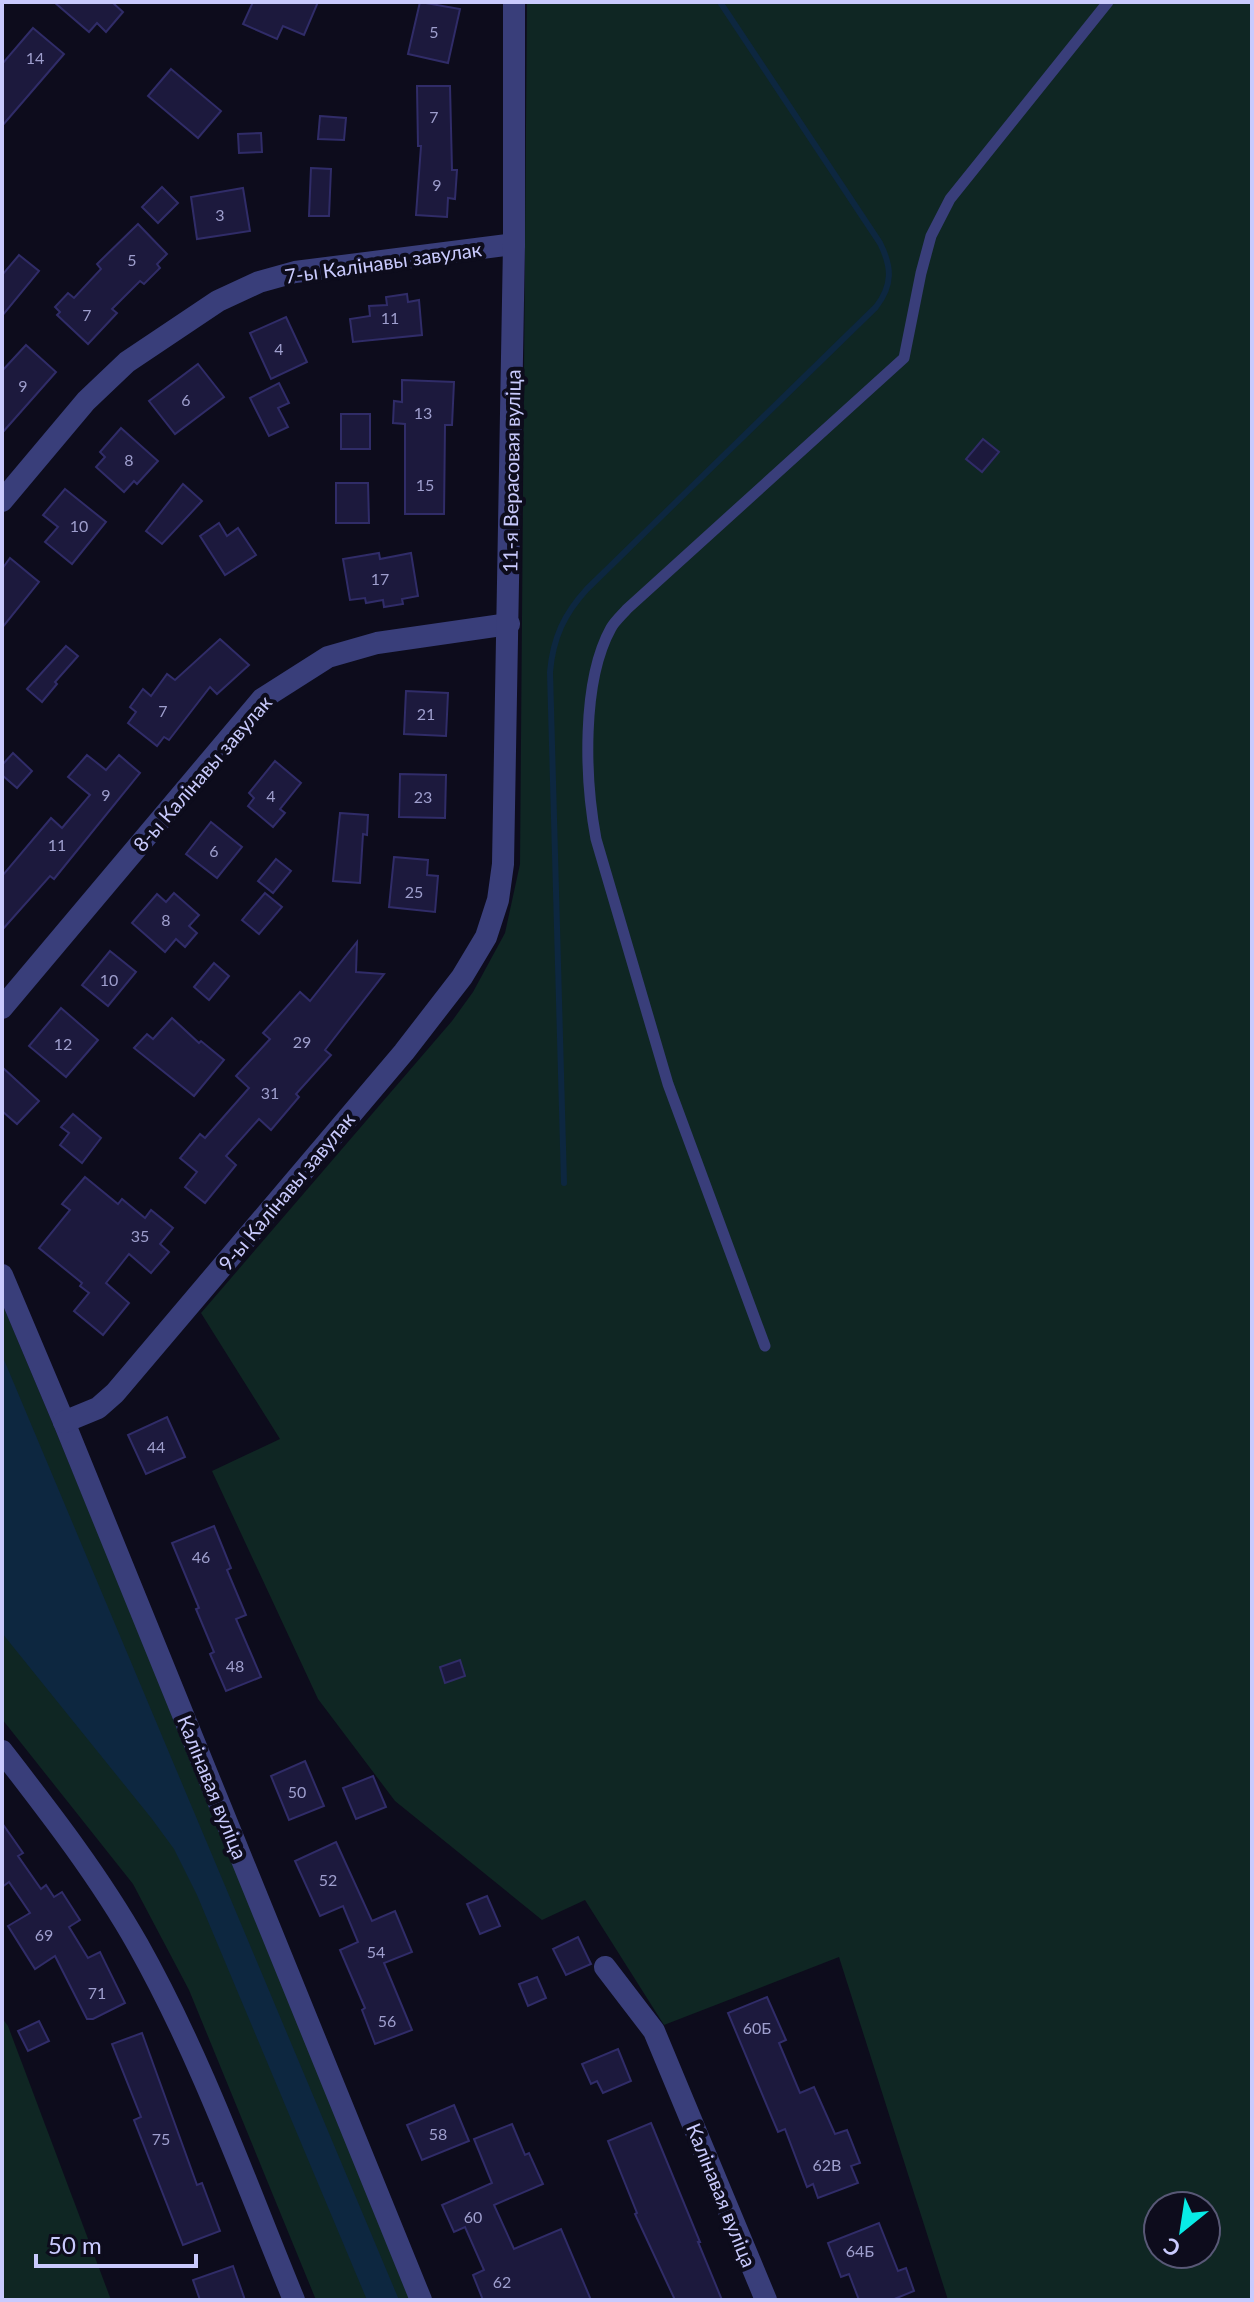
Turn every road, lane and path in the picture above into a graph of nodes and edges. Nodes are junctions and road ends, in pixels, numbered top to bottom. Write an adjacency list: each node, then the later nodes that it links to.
1 (514, 2): 3 (street, 11-я Верасовая вуліца)
2 (1108, 2): 9 (lane)
3 (514, 244): 4 (street, 7-ы Калінавы завулак); 5 (street, 11-я Верасовая вуліца)
4 (2, 501)
5 (509, 624): 6 (street, 11-я Верасовая вуліца); 7 (street, 8-ы Калінавы завулак)
6 (486, 937): 10 (street, 9-ы Калінавы завулак)
7 (2, 1008)
8 (2, 1275): 10 (street, Калінавая вуліца)
9 (765, 1346)
10 (64, 1422): 14 (street, Калінавая вуліца)
11 (2, 1751): 13 (street)
12 (605, 1967): 15 (street, Калінавая вуліца)
13 (294, 2300)
14 (421, 2300)
15 (766, 2300)

